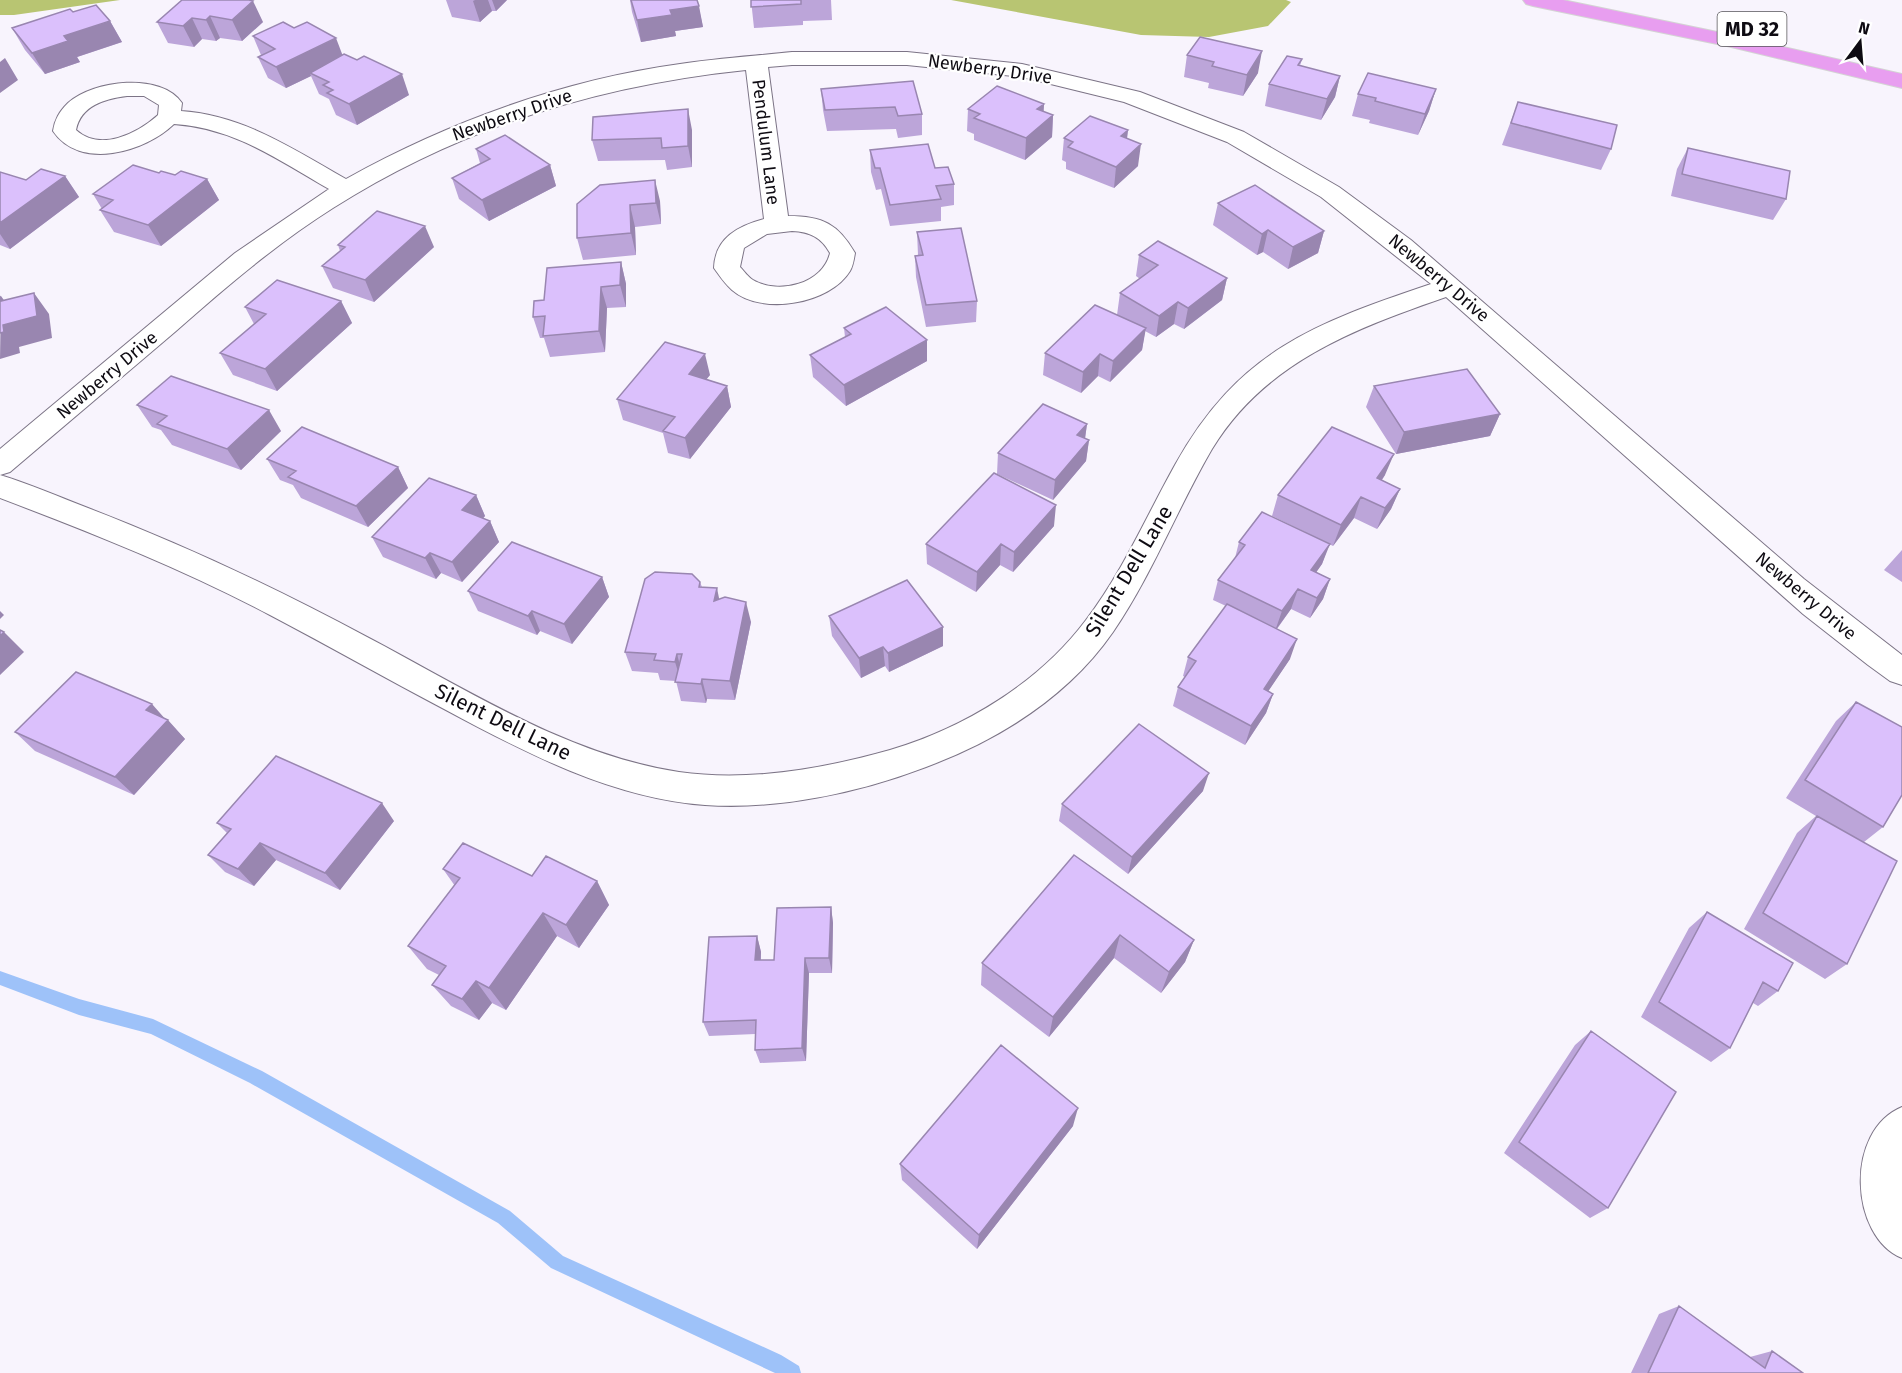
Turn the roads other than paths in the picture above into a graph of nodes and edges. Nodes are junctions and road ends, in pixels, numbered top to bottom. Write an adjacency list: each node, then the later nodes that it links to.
1 (1533, 0): 3 (highway)
2 (1601, 0): 5 (highway, MD 32)
3 (1727, 40): 6 (highway); 7 (highway)
4 (756, 60): 9 (street, Newberry Drive); 10 (street, Pendulum Lane); 11 (street, Newberry Drive)
5 (1902, 61)
6 (1902, 74)
7 (1902, 81)
8 (169, 117): 9 (street)
9 (345, 188): 12 (street, Newberry Drive)
10 (777, 224)
11 (1450, 286): 13 (street, Silent Dell Lane); 14 (street, Newberry Drive)
12 (0, 465)
13 (0, 486)
14 (1902, 672)
15 (1902, 1127): 16 (street)
16 (1902, 1237)

